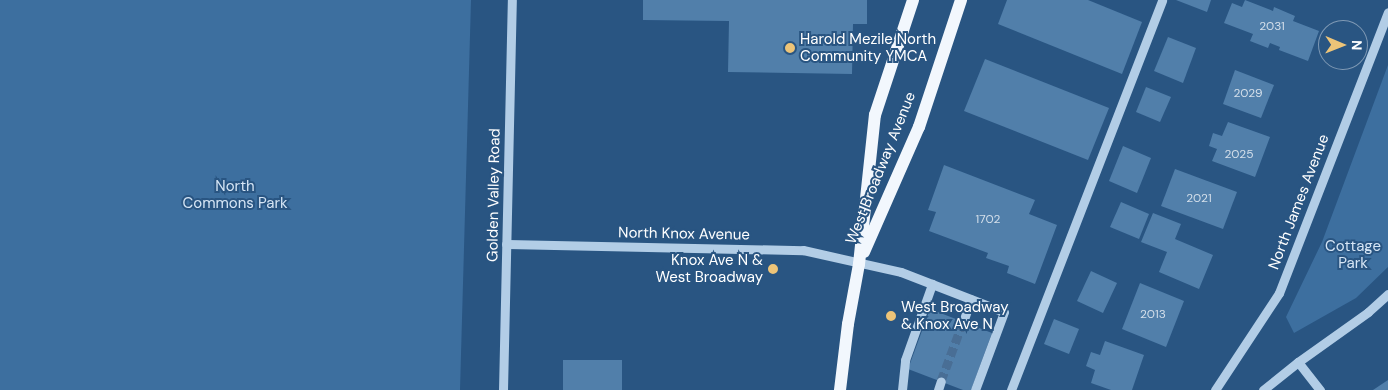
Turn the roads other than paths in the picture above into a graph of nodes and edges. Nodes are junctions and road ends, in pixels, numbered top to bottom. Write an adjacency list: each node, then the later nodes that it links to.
1 (512, 0): 6 (street, Golden Valley Road)
2 (913, 0): 7 (main road, West Broadway Avenue)
3 (961, 0): 7 (main road, West Broadway Avenue)
4 (1162, 0): 17 (street)
5 (1388, 12): 18 (street, North James Avenue)
6 (506, 244): 7 (street, North Knox Avenue); 13 (street, Golden Valley Road)
7 (859, 264): 8 (street, North Knox Avenue); 14 (main road, West Broadway Avenue)
8 (932, 284): 10 (street, North Knox Avenue); 15 (street)
9 (1388, 294): 12 (street)
10 (971, 299): 11 (street); 16 (street, North Knox Avenue)
11 (963, 322)
12 (1298, 362): 19 (street); 20 (street)
13 (503, 390)
14 (840, 390)
15 (902, 390)
16 (975, 390)
17 (1012, 390)
18 (1215, 390)
19 (1263, 390)
20 (1320, 390)

